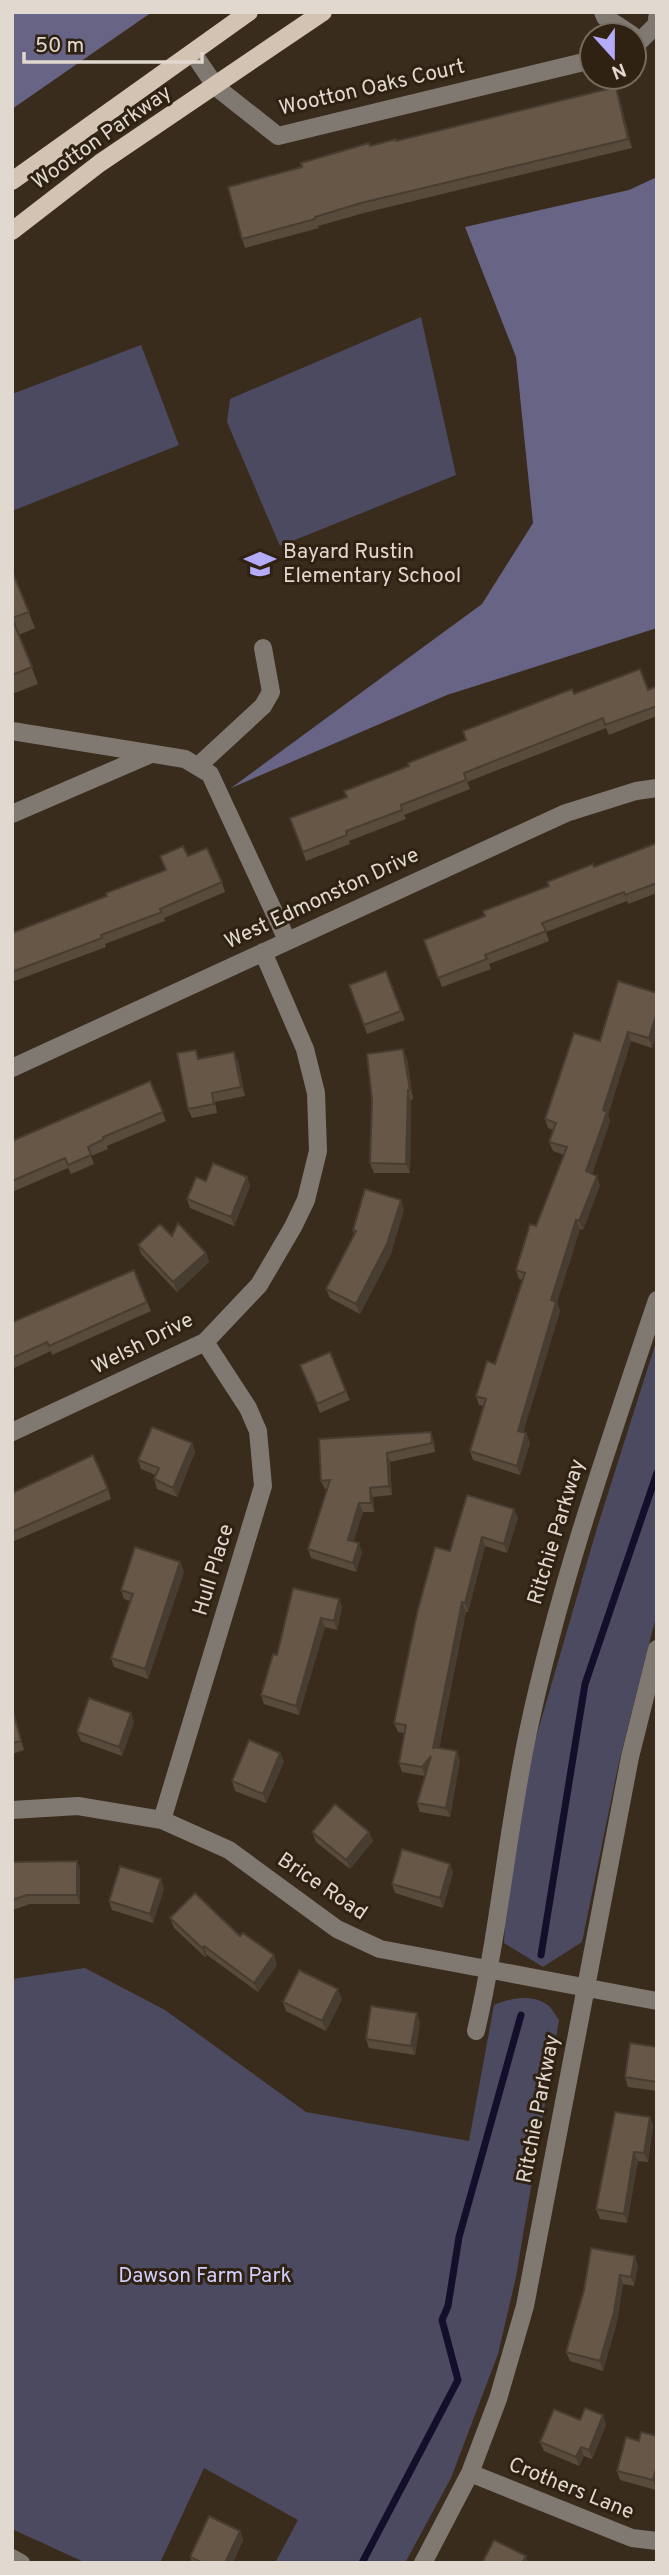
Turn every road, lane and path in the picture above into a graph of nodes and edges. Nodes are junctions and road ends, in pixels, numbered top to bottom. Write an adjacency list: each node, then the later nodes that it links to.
1 (249, 12): 3 (main road, Wootton Parkway)
2 (323, 12): 5 (main road, Wootton Parkway)
3 (193, 53): 5 (street, Wootton Oaks Court); 6 (main road, Wootton Parkway)
4 (578, 63): 5 (street, Wootton Oaks Court)
5 (216, 87): 7 (main road, Wootton Parkway)
6 (12, 181)
7 (12, 231)
8 (263, 648): 11 (street)
9 (12, 731): 10 (street)
10 (151, 754): 11 (street); 13 (street)
11 (198, 766): 14 (street)
12 (657, 788): 14 (street, West Edmonston Drive)
13 (12, 814)
14 (287, 940): 15 (street, West Edmonston Drive)
15 (263, 951): 16 (street, West Edmonston Drive); 18 (street, Welsh Drive)
16 (12, 1068)
17 (657, 1300): 23 (street, Ritchie Parkway)
18 (205, 1342): 19 (street, Welsh Drive); 22 (street, Hull Place)
19 (12, 1432)
20 (657, 1649): 24 (street, Ritchie Parkway)
21 (12, 1810): 22 (street, Brice Road)
22 (162, 1820): 23 (street, Brice Road)
23 (491, 1970): 24 (street, Brice Road); 26 (street, Ritchie Parkway)
24 (585, 1988): 25 (street, Brice Road); 27 (street, Ritchie Parkway)
25 (657, 2001)
26 (476, 2031)
27 (470, 2473): 28 (street, Crothers Lane); 31 (street, Ritchie Parkway)
28 (657, 2541)
29 (12, 2558): 30 (street)
30 (21, 2563)
31 (423, 2563)

